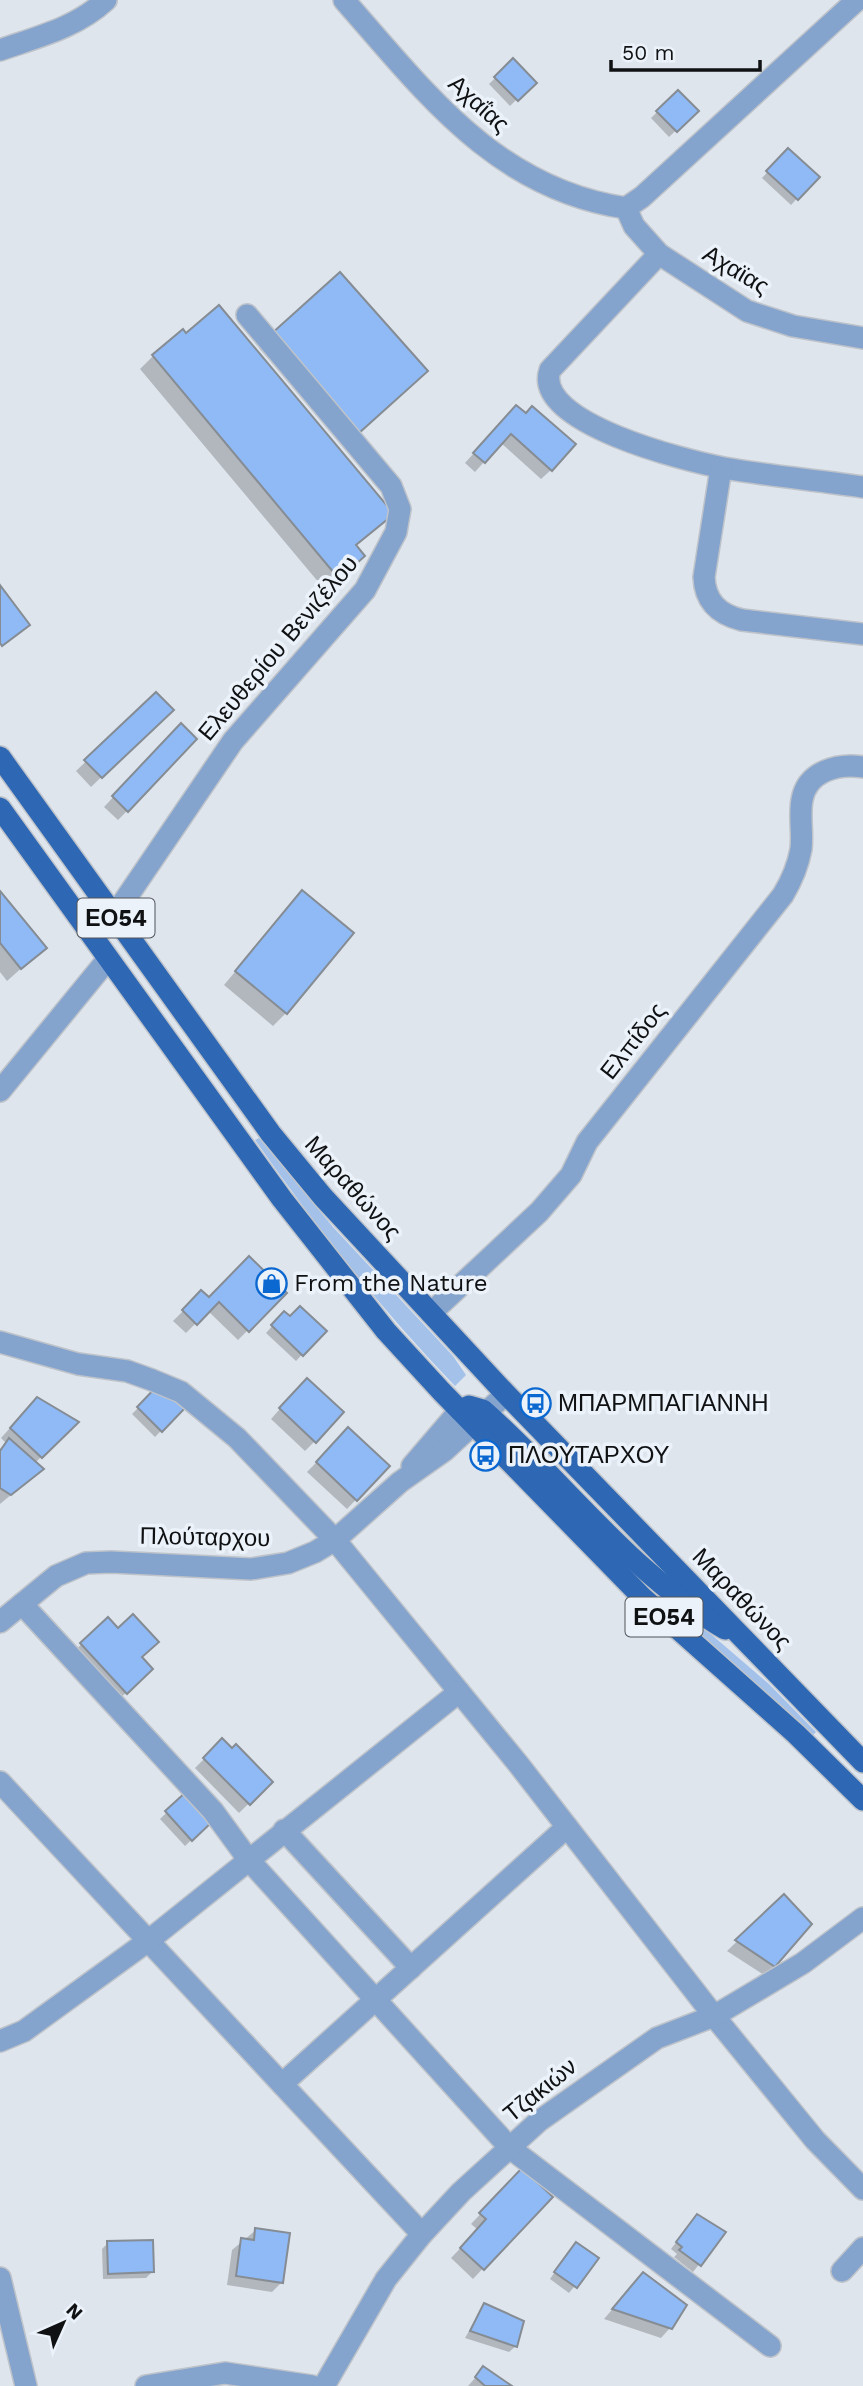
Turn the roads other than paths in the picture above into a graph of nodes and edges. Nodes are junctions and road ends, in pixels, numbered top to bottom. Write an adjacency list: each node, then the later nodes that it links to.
1 (106, 0): 4 (street)
2 (344, 0): 5 (street, Αχαΐας)
3 (857, 0): 5 (street)
4 (0, 50)
5 (617, 207): 6 (street, Αχαϊας)
6 (659, 254): 8 (street, Αχαϊας); 9 (street)
7 (247, 315): 15 (street, Ελευθερίου Βενιζέλου)
8 (863, 338)
9 (721, 468): 10 (street); 11 (street)
10 (863, 487)
11 (863, 634)
12 (0, 757): 15 (main road, Μαραθώνος / ΕΟ54)
13 (863, 768): 18 (street, Ελπίδος)
14 (0, 808): 16 (main road, ΕΟ54)
15 (114, 916): 18 (main road, Μαραθώνος / ΕΟ54)
16 (108, 959): 17 (street); 21 (main road, ΕΟ54)
17 (0, 1091)
18 (431, 1313): 20 (main road, Μαραθώνος / ΕΟ54)
19 (0, 1342): 22 (street)
20 (506, 1394): 21 (street, Πλούταρχου); 25 (main road, Μαραθώνος / ΕΟ54)
21 (474, 1416): 22 (street, Πλούταρχου); 25 (main road); 29 (main road, ΕΟ54)
22 (335, 1540): 23 (street, Πλούταρχου); 26 (street)
23 (22, 1604): 24 (street, Πλούταρχου); 32 (street)
24 (0, 1622)
25 (748, 1643): 27 (main road, Μαραθώνος / ΕΟ54)
26 (459, 1692): 30 (street); 31 (street)
27 (863, 1762)
28 (0, 1782): 34 (street)
29 (863, 1800)
30 (567, 1827): 35 (street); 37 (street)
31 (284, 1830): 32 (street); 35 (street)
32 (248, 1859): 34 (street); 36 (street)
33 (863, 1918): 37 (street, Τζακιών)
34 (148, 1941): 38 (street); 39 (street)
35 (411, 1968): 36 (street)
36 (376, 2000): 39 (street); 40 (street)
37 (714, 2016): 40 (street, Τζακιών); 41 (street)
38 (0, 2041)
39 (282, 2084): 42 (street)
40 (510, 2148): 42 (street, Τζακιών); 46 (street)
41 (863, 2189)
42 (422, 2234): 50 (street, Τζακιών)
43 (863, 2248): 44 (street)
44 (842, 2271)
45 (0, 2278): 47 (street)
46 (770, 2346)
47 (26, 2386)
48 (146, 2386): 49 (street)
49 (312, 2386)
50 (324, 2386)

